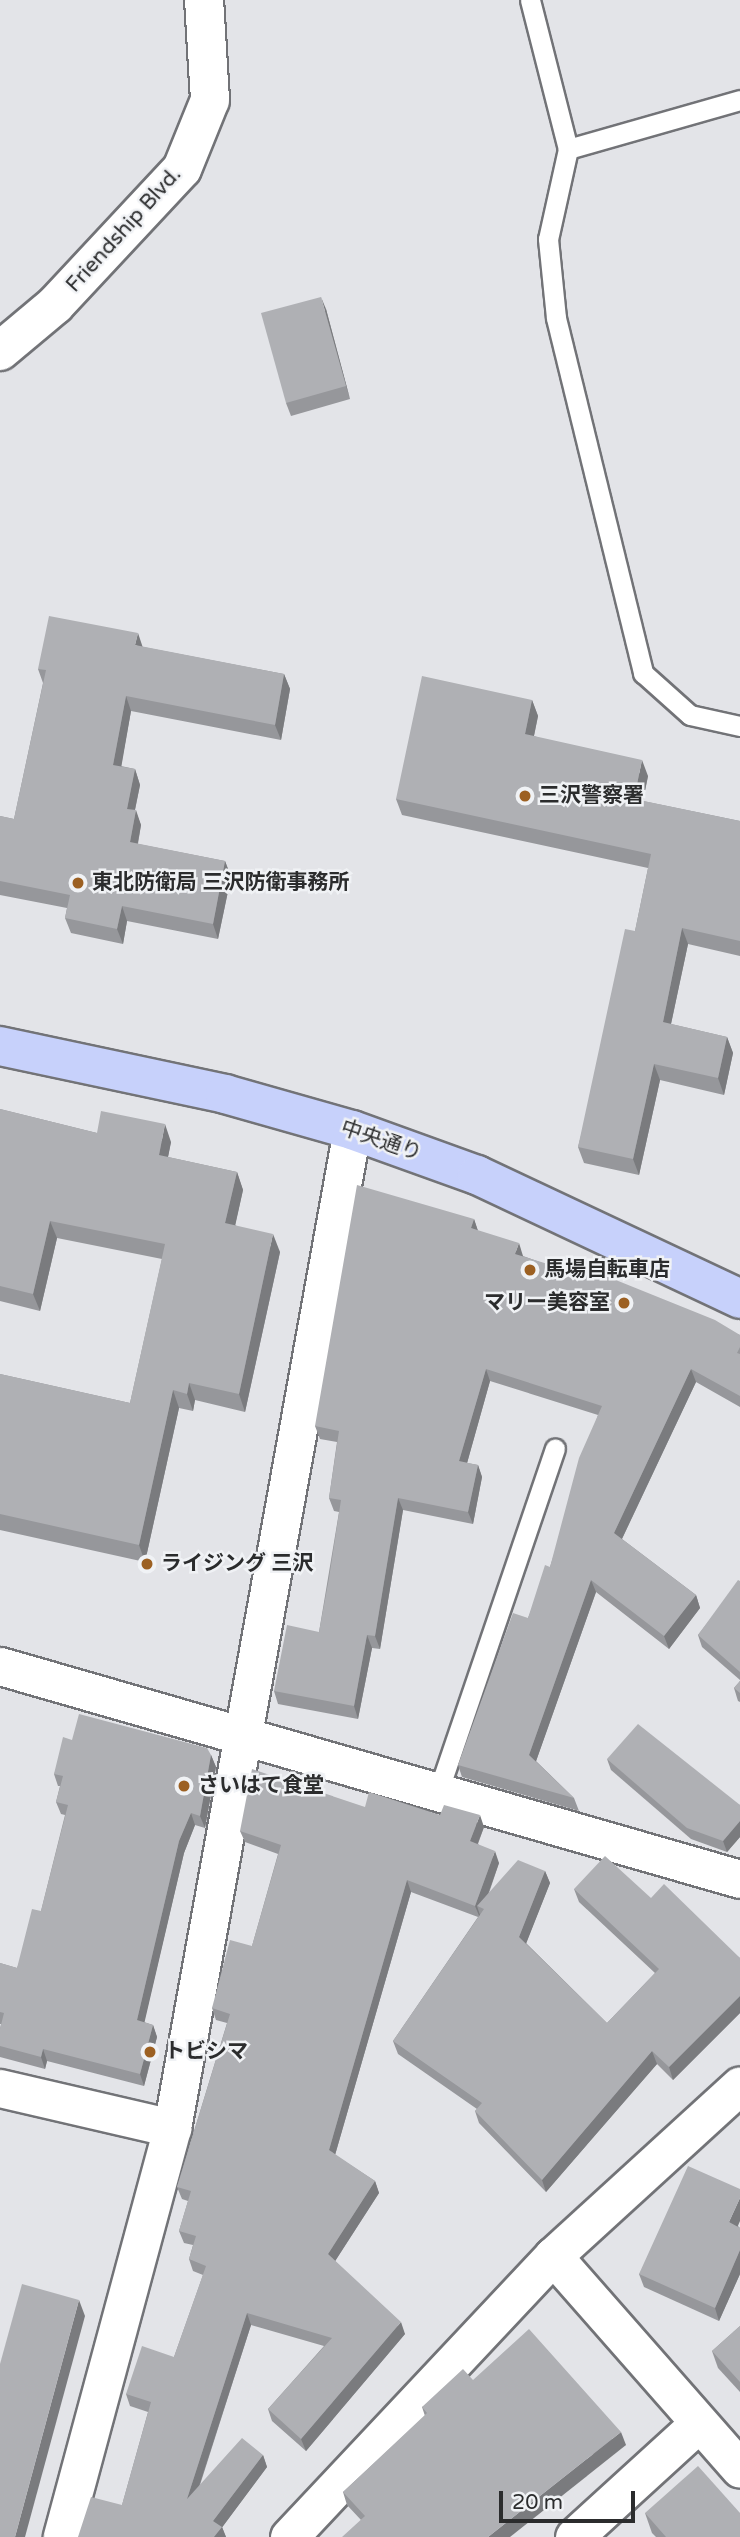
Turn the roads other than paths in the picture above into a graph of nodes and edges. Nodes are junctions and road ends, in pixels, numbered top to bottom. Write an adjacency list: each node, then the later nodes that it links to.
1 (204, 0): 5 (street, Friendship Blvd.)
2 (530, 0): 4 (lane)
3 (740, 100): 4 (lane)
4 (568, 149): 6 (lane)
5 (1, 350)
6 (740, 726)
7 (0, 1046): 8 (main road, 中央通り)
8 (352, 1130): 9 (main road, 中央通り); 12 (street)
9 (740, 1299)
10 (555, 1449): 13 (lane)
11 (0, 1666): 12 (street)
12 (241, 1741): 13 (street); 17 (street)
13 (437, 1795): 14 (street)
14 (740, 1879)
15 (740, 2085): 18 (street)
16 (0, 2088): 17 (street)
17 (172, 2127): 21 (street)
18 (553, 2256): 19 (street); 22 (street)
19 (699, 2423): 20 (street); 23 (street)
20 (740, 2469)
21 (62, 2537)
22 (289, 2537)
23 (574, 2537)

